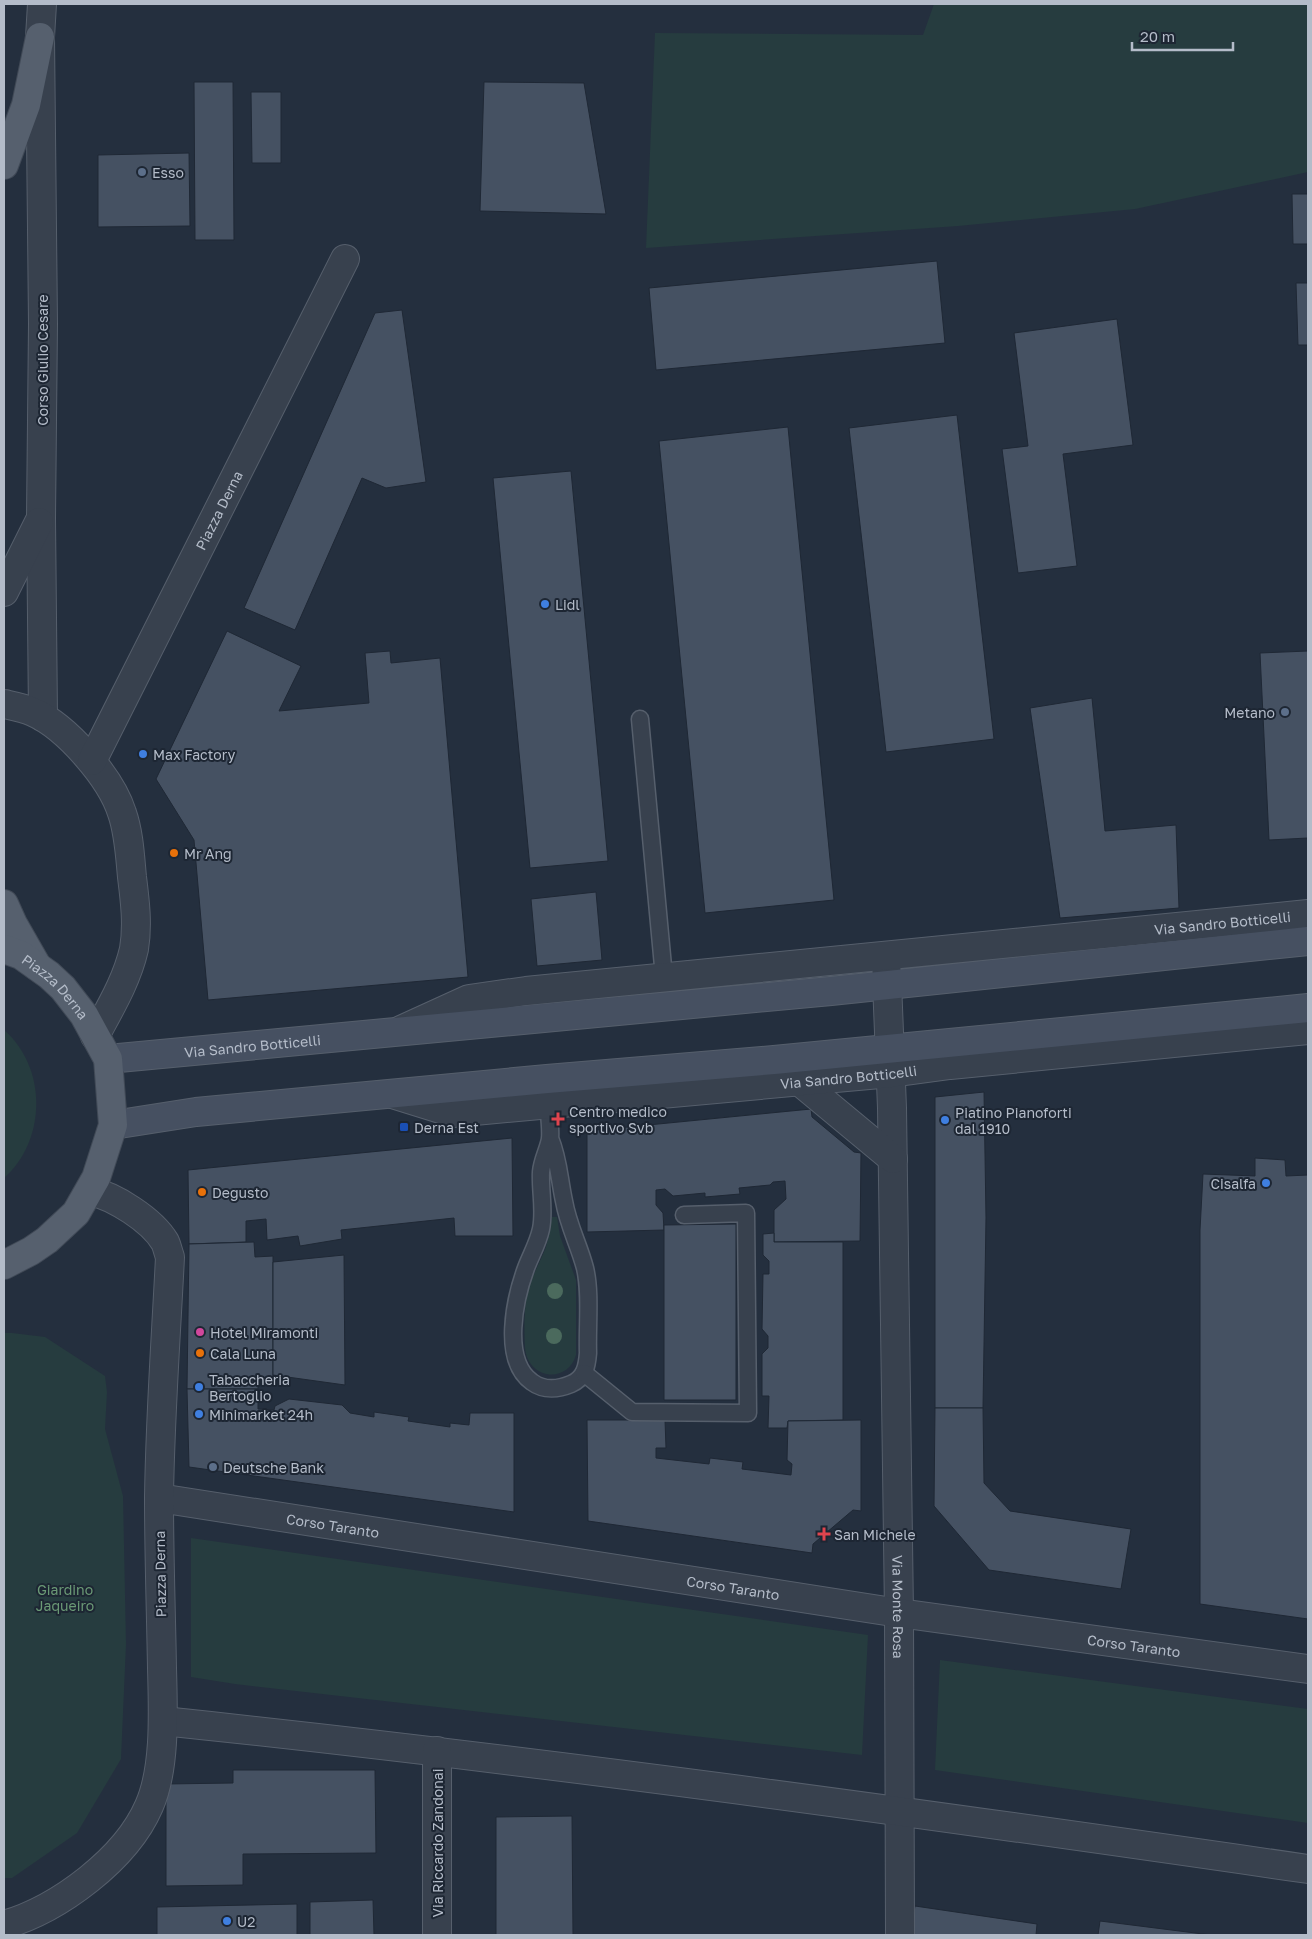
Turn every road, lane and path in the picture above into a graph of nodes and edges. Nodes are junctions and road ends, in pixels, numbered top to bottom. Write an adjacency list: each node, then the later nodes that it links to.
1 (42, 4): 2 (street, Corso Giulio Cesare)
2 (40, 37): 3 (main road); 5 (street, Corso Giulio Cesare)
3 (4, 166)
4 (345, 259): 10 (street, Piazza Derna)
5 (41, 518): 6 (street); 8 (street, Corso Giulio Cesare)
6 (4, 592)
7 (4, 704): 8 (street, Piazza Derna)
8 (42, 717): 10 (street, Piazza Derna)
9 (640, 719): 17 (lane)
10 (92, 761): 22 (street, Piazza Derna)
11 (4, 904): 16 (main road)
12 (1308, 914): 15 (street, Via Sandro Botticelli)
13 (1308, 941): 18 (main road, Via Sandro Botticelli)
14 (4, 949): 16 (main road, Piazza Derna)
15 (886, 957): 17 (street, Via Sandro Botticelli); 18 (street, Via Monte Rosa)
16 (37, 966): 22 (main road, Piazza Derna)
17 (664, 977): 21 (street, Via Sandro Botticelli)
18 (887, 985): 21 (main road, Via Sandro Botticelli); 23 (street, Via Monte Rosa)
19 (1308, 1008): 23 (main road, Via Sandro Botticelli)
20 (1308, 1030): 23 (street, Via Sandro Botticelli)
21 (397, 1032): 22 (main road, Via Sandro Botticelli)
22 (101, 1048): 27 (main road, Piazza Derna)
23 (890, 1061): 24 (street, Via Sandro Botticelli); 25 (main road, Via Sandro Botticelli); 29 (street, Via Monte Rosa)
24 (799, 1081): 26 (street, Via Sandro Botticelli); 29 (street)
25 (392, 1094): 26 (street, Via Sandro Botticelli); 27 (main road, Via Sandro Botticelli)
26 (548, 1104): 28 (lane)
27 (113, 1125): 30 (main road, Piazza Derna)
28 (550, 1138): 33 (lane); 33 (lane)
29 (893, 1160): 35 (street, Via Monte Rosa)
30 (90, 1191): 32 (main road, Piazza Derna); 34 (street, Piazza Derna)
31 (684, 1215): 33 (lane)
32 (4, 1265)
33 (584, 1373)
34 (159, 1498): 35 (street, Corso Taranto); 37 (street, Piazza Derna)
35 (899, 1613): 36 (street, Corso Taranto); 39 (street, Via Monte Rosa)
36 (1308, 1669)
37 (163, 1721): 38 (street); 41 (street, Piazza Derna)
38 (437, 1751): 39 (street); 42 (street, Via Riccardo Zandonai)
39 (900, 1810): 40 (street); 43 (street, Via Monte Rosa)
40 (1308, 1869)
41 (4, 1925)
42 (437, 1935)
43 (900, 1935)

